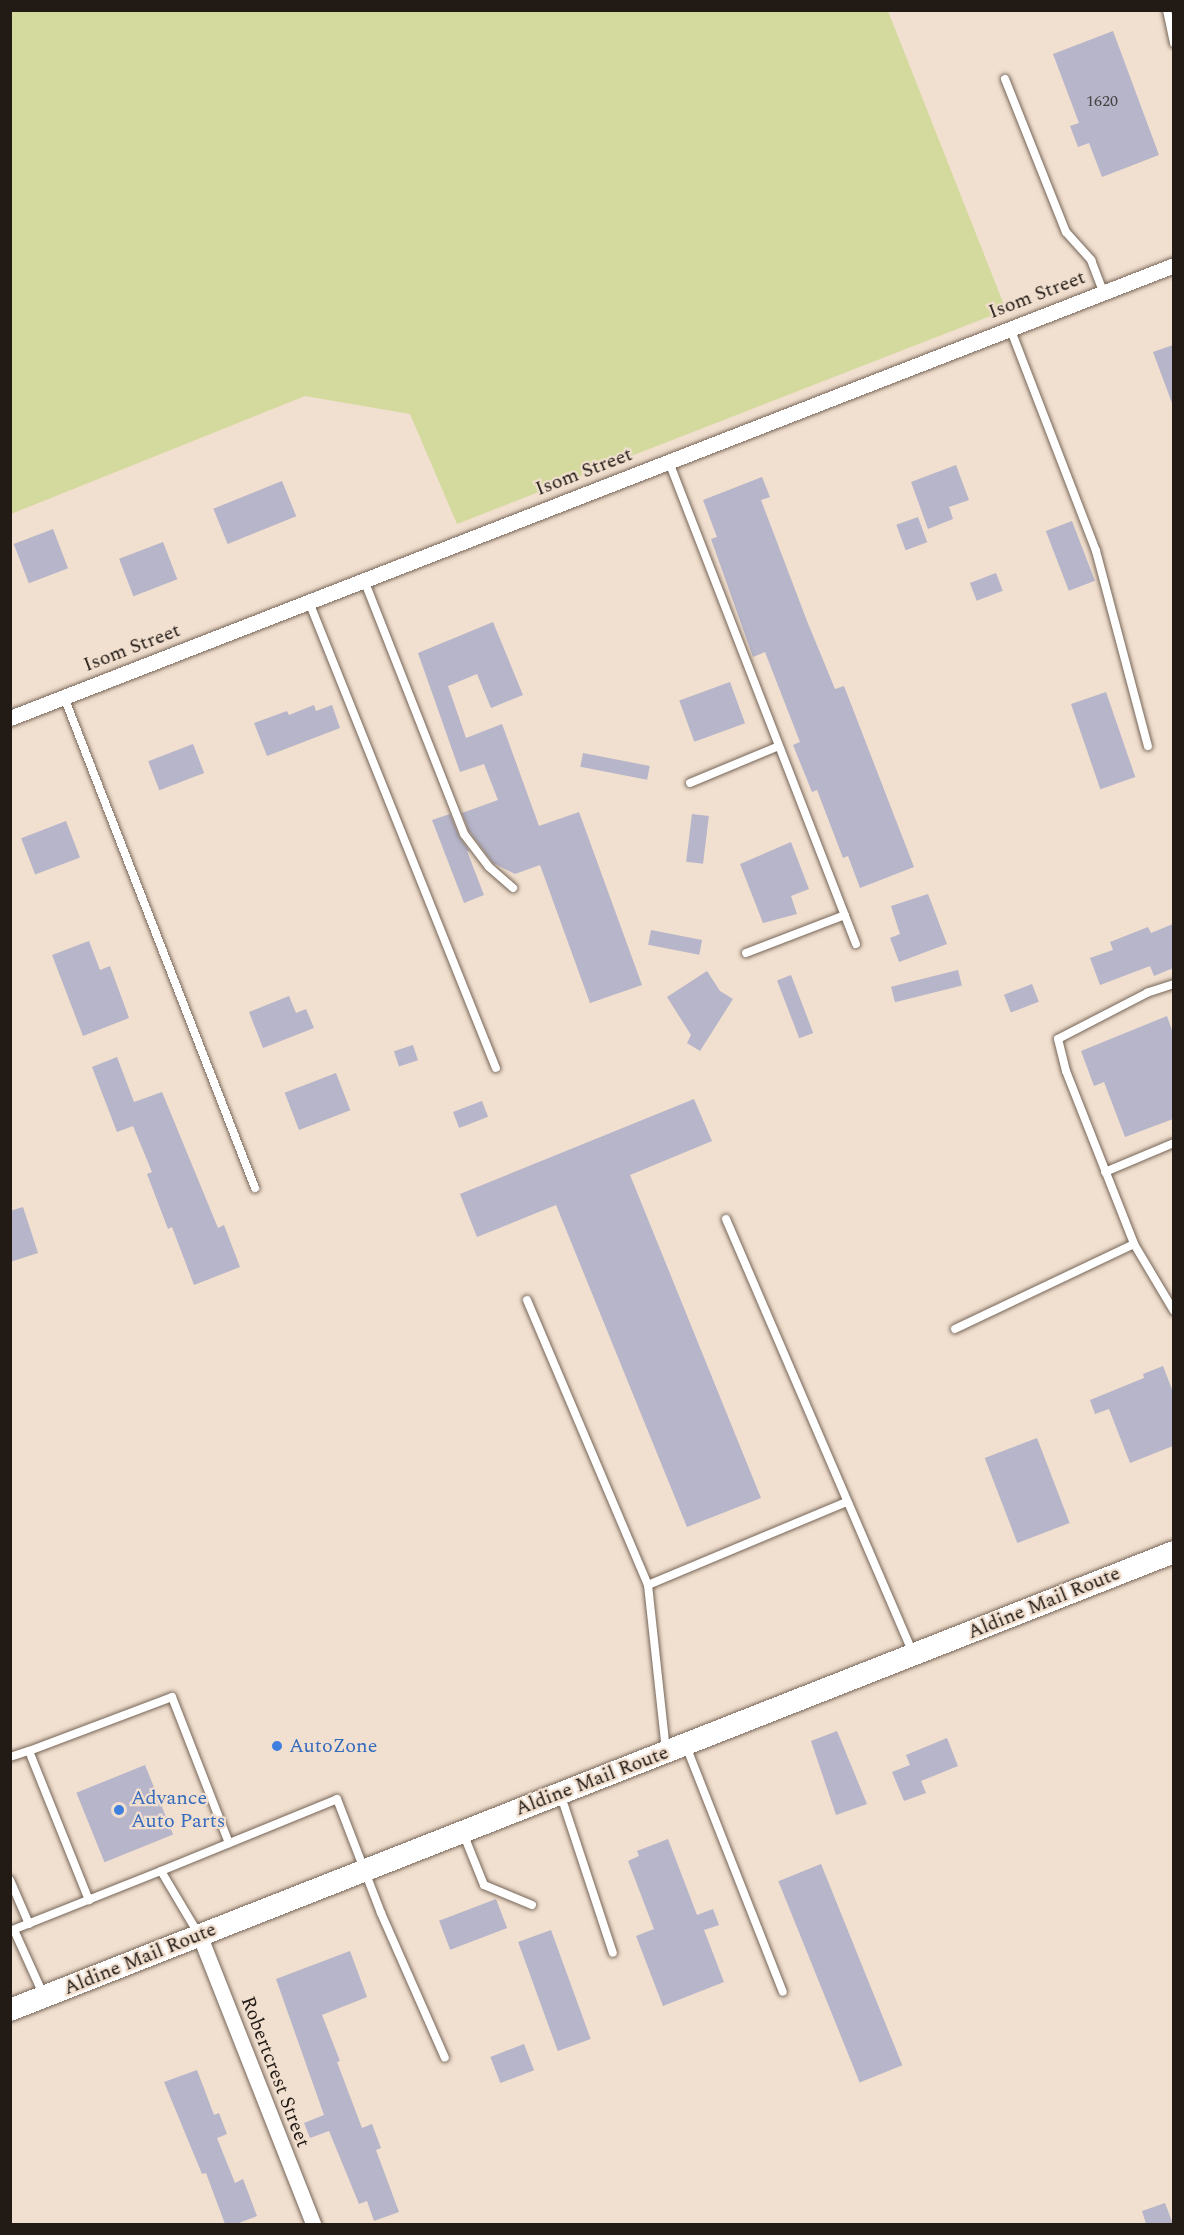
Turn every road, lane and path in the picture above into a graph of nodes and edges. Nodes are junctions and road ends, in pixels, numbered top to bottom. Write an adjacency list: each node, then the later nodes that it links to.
1 (1167, 10): 2 (lane)
2 (1173, 43)
3 (1005, 80): 5 (lane)
4 (1173, 264): 5 (street, Isom Street)
5 (1103, 292): 6 (street, Isom Street)
6 (1010, 328): 7 (street, Isom Street); 13 (lane)
7 (669, 462): 8 (street, Isom Street); 12 (lane)
8 (364, 580): 9 (street, Isom Street); 15 (lane)
9 (309, 602): 10 (street, Isom Street); 20 (lane)
10 (64, 698): 11 (street, Isom Street); 23 (lane)
11 (10, 718)
12 (779, 746): 14 (lane); 16 (lane)
13 (1148, 746)
14 (690, 783)
15 (513, 888)
16 (845, 915): 17 (lane); 18 (lane)
17 (856, 944)
18 (746, 953)
19 (1173, 984): 22 (lane)
20 (496, 1068)
21 (1173, 1143): 22 (lane)
22 (1105, 1172): 25 (lane)
23 (255, 1188)
24 (726, 1220): 29 (lane)
25 (1134, 1244): 27 (lane); 28 (lane)
26 (527, 1300): 31 (lane)
27 (1173, 1311)
28 (955, 1329)
29 (846, 1502): 31 (lane); 32 (lane)
30 (1173, 1552): 32 (main road, Aldine Mail Route)
31 (648, 1585): 33 (lane)
32 (913, 1655): 33 (main road, Aldine Mail Route)
33 (676, 1749): 36 (main road, Aldine Mail Route); 48 (lane)
34 (29, 1751): 35 (lane); 38 (lane); 42 (lane)
35 (10, 1758)
36 (560, 1794): 37 (main road, Aldine Mail Route); 47 (lane)
37 (463, 1832): 39 (main road, Aldine Mail Route); 43 (lane)
38 (229, 1843): 39 (lane); 40 (lane)
39 (364, 1870): 46 (main road, Aldine Mail Route); 51 (lane)
40 (161, 1871): 42 (lane); 46 (lane)
41 (10, 1880): 44 (lane)
42 (89, 1900): 44 (lane)
43 (532, 1905)
44 (30, 1924): 45 (lane)
45 (12, 1931): 49 (lane)
46 (199, 1934): 49 (main road, Aldine Mail Route); 52 (street, Robertcrest Street)
47 (614, 1953)
48 (783, 1992)
49 (44, 1997): 50 (main road, Aldine Mail Route)
50 (10, 2010)
51 (445, 2058)
52 (313, 2224)

